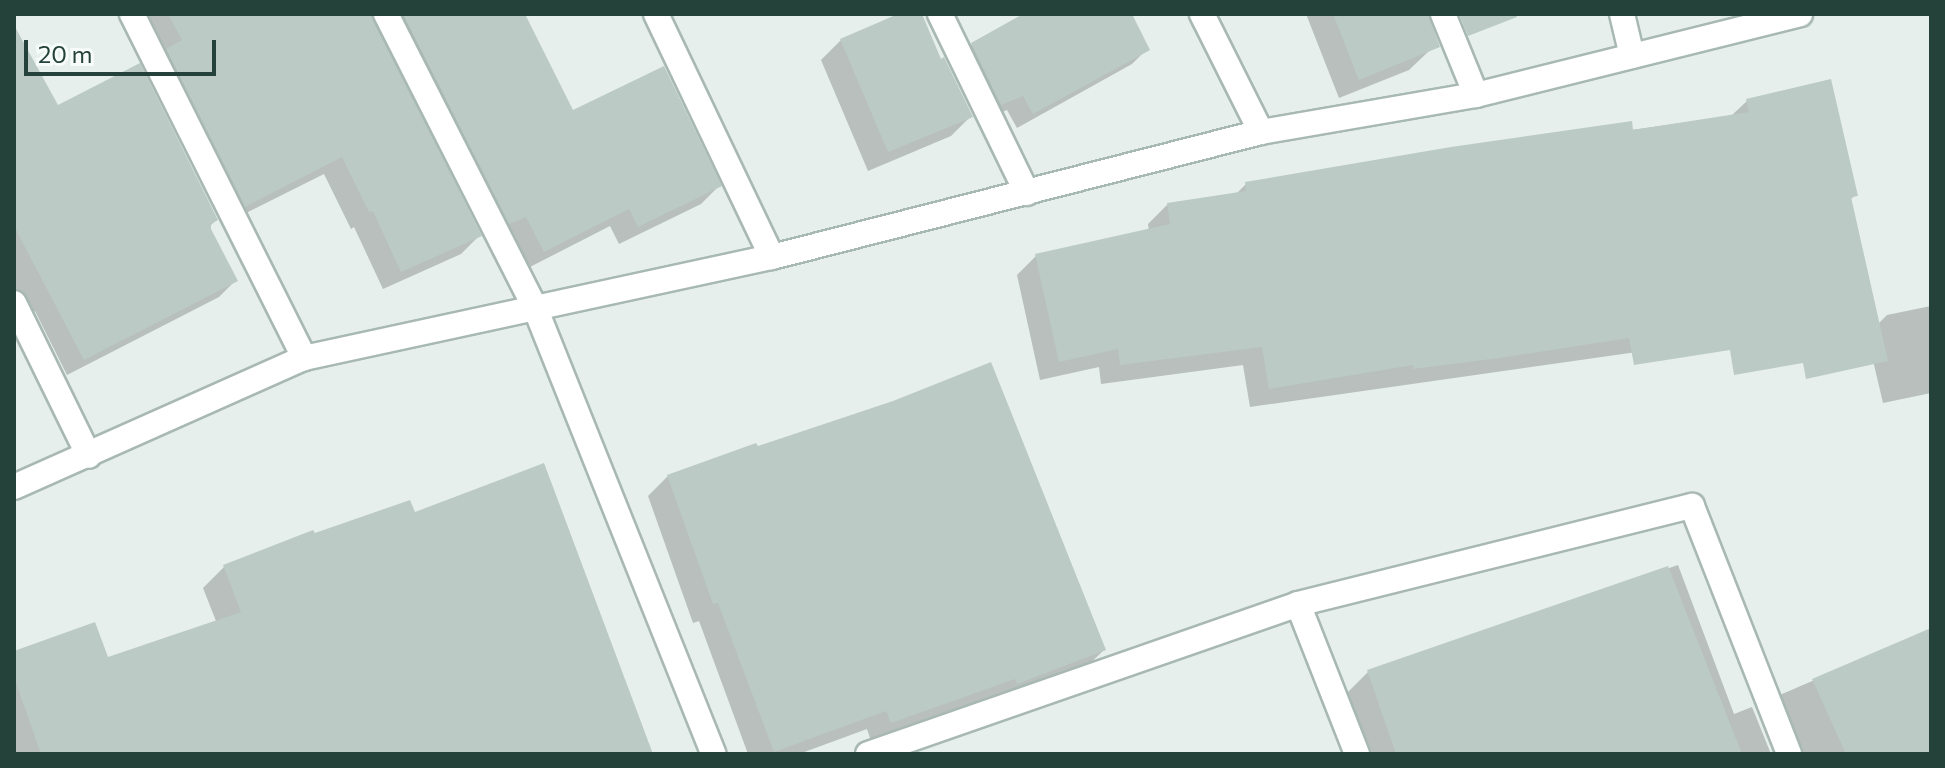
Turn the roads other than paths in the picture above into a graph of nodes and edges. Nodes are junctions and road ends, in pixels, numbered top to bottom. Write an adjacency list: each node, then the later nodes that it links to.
1 (132, 14): 16 (street)
2 (386, 14): 15 (street)
3 (656, 14): 13 (street)
4 (940, 14): 12 (street)
5 (1202, 14): 11 (street)
6 (1443, 14): 10 (street)
7 (1622, 14): 9 (street)
8 (1800, 14): 9 (street)
9 (1632, 56): 10 (street)
10 (1476, 95): 11 (street)
11 (1261, 132): 12 (street)
12 (1027, 193): 13 (street)
13 (772, 257): 15 (street)
14 (14, 303): 17 (street)
15 (536, 310): 16 (street); 20 (street)
16 (304, 358): 17 (street)
17 (89, 456): 18 (street)
18 (14, 487)
19 (1298, 604): 21 (street); 22 (street); 23 (street)
20 (714, 754)
21 (868, 754)
22 (1357, 754)
23 (1789, 754)

